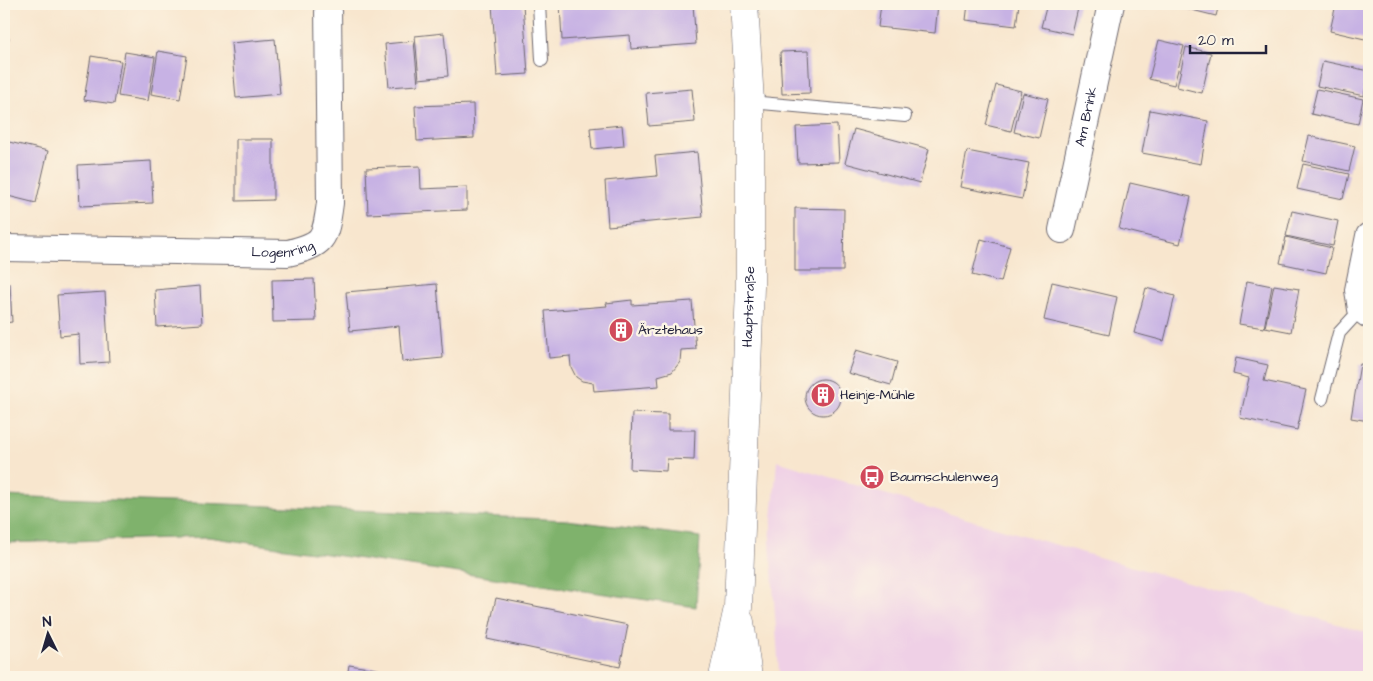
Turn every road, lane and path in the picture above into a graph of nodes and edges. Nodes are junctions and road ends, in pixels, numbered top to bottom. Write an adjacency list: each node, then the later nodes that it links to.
1 (328, 4): 10 (street, Logenring)
2 (539, 4): 5 (lane)
3 (744, 4): 6 (main road, Hauptstraße)
4 (1111, 4): 8 (street, Am Brink)
5 (542, 60)
6 (750, 102): 7 (lane); 13 (main road, Hauptstraße)
7 (905, 116)
8 (1062, 230)
9 (1369, 236): 11 (street)
10 (4, 248)
11 (1365, 312): 12 (lane)
12 (1322, 399)
13 (738, 608): 14 (main road, Hauptstraße); 15 (main road, Hauptstraße)
14 (723, 677)
15 (748, 677)

